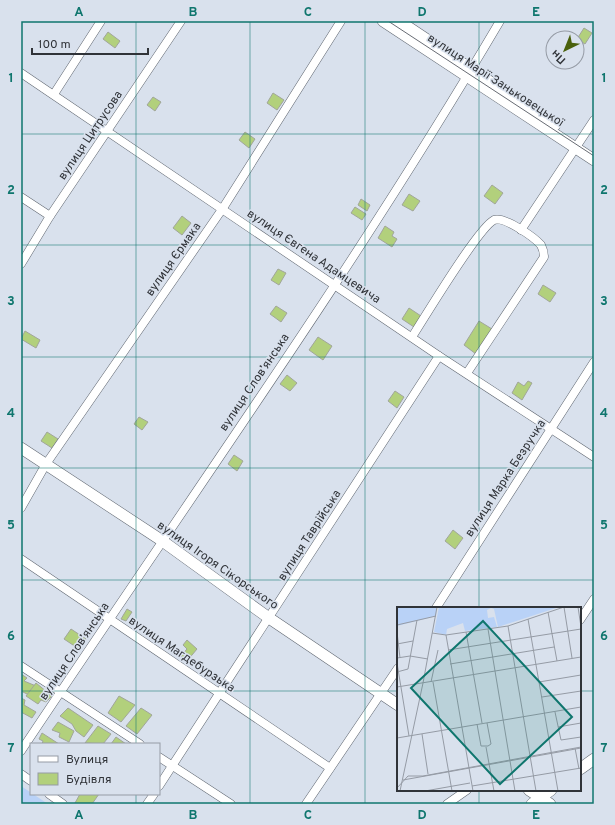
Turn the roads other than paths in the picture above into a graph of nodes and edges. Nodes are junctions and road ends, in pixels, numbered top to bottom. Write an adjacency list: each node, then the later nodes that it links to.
1 (101, 21): 9 (street)
2 (181, 21): 11 (street, вулиця Цитрусова)
3 (341, 21): 16 (street, вулиця Єрмака)
4 (383, 21): 8 (main road, вулиця Марії Заньковецької)
5 (399, 21): 8 (main road, вулиця Марії Заньковецької)
6 (500, 21): 8 (street, вулиця Слов’янська)
7 (21, 73): 9 (street, вулиця Євгена Адамцевича)
8 (469, 73): 12 (main road, вулиця Марії Заньковецької); 20 (street, вулиця Слов’янська)
9 (54, 94): 11 (street, вулиця Євгена Адамцевича)
10 (594, 120): 12 (street)
11 (108, 132): 16 (street, вулиця Євгена Адамцевича); 17 (street, вулиця Цитрусова)
12 (578, 145): 13 (main road, вулиця Марії Заньковецької); 14 (main road, вулиця Марії Заньковецької); 18 (street)
13 (594, 151)
14 (594, 160)
15 (21, 197): 17 (street)
16 (223, 208): 20 (street, вулиця Євгена Адамцевича); 28 (street, вулиця Єрмака)
17 (50, 216): 19 (street, вулиця Цитрусова)
18 (521, 230): 21 (street); 24 (street)
19 (21, 264)
20 (334, 285): 21 (street, вулиця Євгена Адамцевича); 30 (street, вулиця Слов’янська)
21 (412, 337): 22 (street, вулиця Євгена Адамцевича)
22 (439, 356): 24 (street, вулиця Євгена Адамцевича); 34 (street, вулиця Таврійська)
23 (594, 362): 25 (street, вулиця Марка Безручка)
24 (467, 373): 25 (street, вулиця Євгена Адамцевича)
25 (551, 428): 27 (street, вулиця Євгена Адамцевича); 33 (street, вулиця Марка Безручка)
26 (21, 448): 28 (main road, вулиця Ігоря Сікорського)
27 (594, 457)
28 (46, 464): 29 (street, вулиця Єрмака); 30 (main road, вулиця Ігоря Сікорського)
29 (21, 508)
30 (161, 540): 34 (main road, вулиця Ігоря Сікорського); 36 (street, вулиця Слов’янська)
31 (21, 559): 36 (street, вулиця Магдебурзька)
32 (594, 600): 35 (street)
33 (437, 607)
34 (269, 618): 40 (street, вулиця Таврійська); 41 (main road, вулиця Ігоря Сікорського)
35 (581, 619)
36 (110, 620): 39 (street, вулиця Слов’янська); 40 (street, вулиця Магдебурзька)
37 (21, 666): 39 (street)
38 (397, 670): 41 (street)
39 (60, 692): 43 (street); 44 (street, вулиця Слов’янська)
40 (219, 694): 47 (street, вулиця Таврійська); 48 (street, вулиця Магдебурзька)
41 (381, 694): 42 (main road, вулиця Ігоря Сікорського); 48 (street)
42 (397, 704)
43 (138, 743)
44 (21, 751)
45 (160, 758): 47 (street)
46 (594, 759): 49 (main road)
47 (173, 766): 52 (street, вулиця Таврійська); 61 (street)
48 (330, 768): 62 (street)
49 (581, 768)
50 (21, 774): 51 (street)
51 (30, 780)
52 (160, 785)
53 (465, 791): 63 (street)
54 (531, 791): 58 (main road)
55 (550, 791): 58 (main road)
56 (50, 795): 59 (street)
57 (153, 795): 60 (street)
58 (541, 802)
59 (63, 804)
60 (147, 804)
61 (231, 804)
62 (306, 804)
63 (447, 804)

